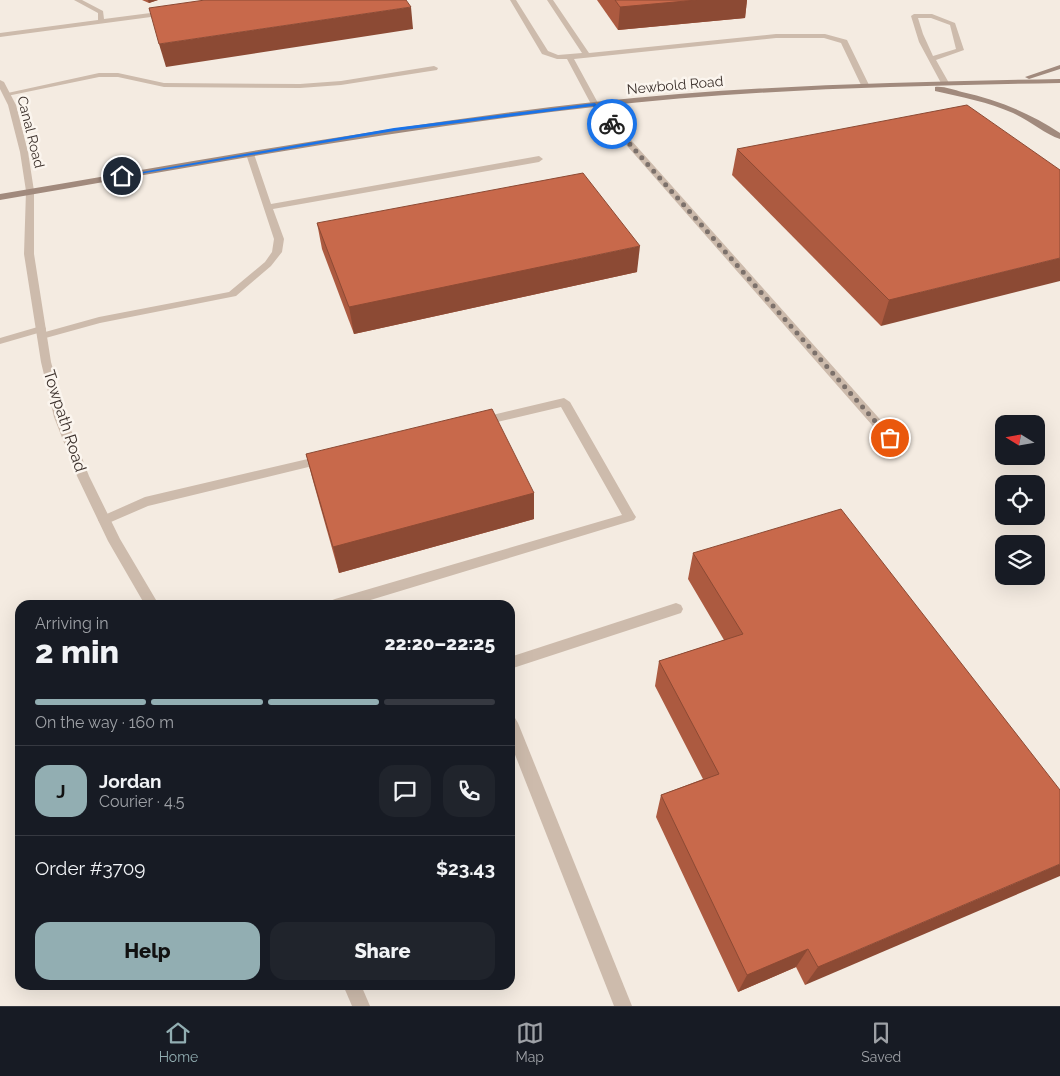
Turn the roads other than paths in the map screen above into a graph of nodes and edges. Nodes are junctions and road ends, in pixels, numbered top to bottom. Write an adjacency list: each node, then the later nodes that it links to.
1 (77, 0): 5 (street)
2 (513, 0): 8 (street)
3 (550, 0): 7 (street)
4 (174, 12): 5 (street)
5 (101, 21): 6 (street)
6 (0, 35)
7 (587, 55): 8 (street); 17 (street)
8 (569, 57): 19 (street)
9 (932, 59): 9 (street); 15 (street)
10 (1060, 67): 13 (main road)
11 (434, 68): 18 (street)
12 (1060, 81): 13 (main road, Newbold Road)
13 (1001, 82): 15 (main road, Newbold Road)
14 (0, 83): 18 (street, Canal Road)
15 (945, 83): 16 (main road, Newbold Road)
16 (891, 84): 17 (main road, Newbold Road); 20 (main road)
17 (865, 85): 19 (main road, Newbold Road)
18 (7, 94): 23 (street, Canal Road)
19 (595, 104): 21 (main road, Newbold Road); 29 (street)
20 (1060, 137)
21 (250, 154): 23 (main road, Newbold Road); 25 (street)
22 (539, 159): 25 (street)
23 (30, 191): 24 (main road, Newbold Road); 26 (street, Towpath Road)
24 (0, 197)
25 (268, 207): 26 (street)
26 (41, 332): 27 (street); 31 (street, Towpath Road)
27 (0, 341)
28 (468, 425): 33 (street)
29 (890, 438)
30 (335, 456): 31 (street)
31 (104, 520): 32 (street, Towpath Road)
32 (149, 600)
33 (351, 600)
34 (676, 610): 35 (street)
35 (515, 661)
36 (515, 735): 39 (street)
37 (354, 990): 38 (street)
38 (362, 1006)
39 (624, 1006)

